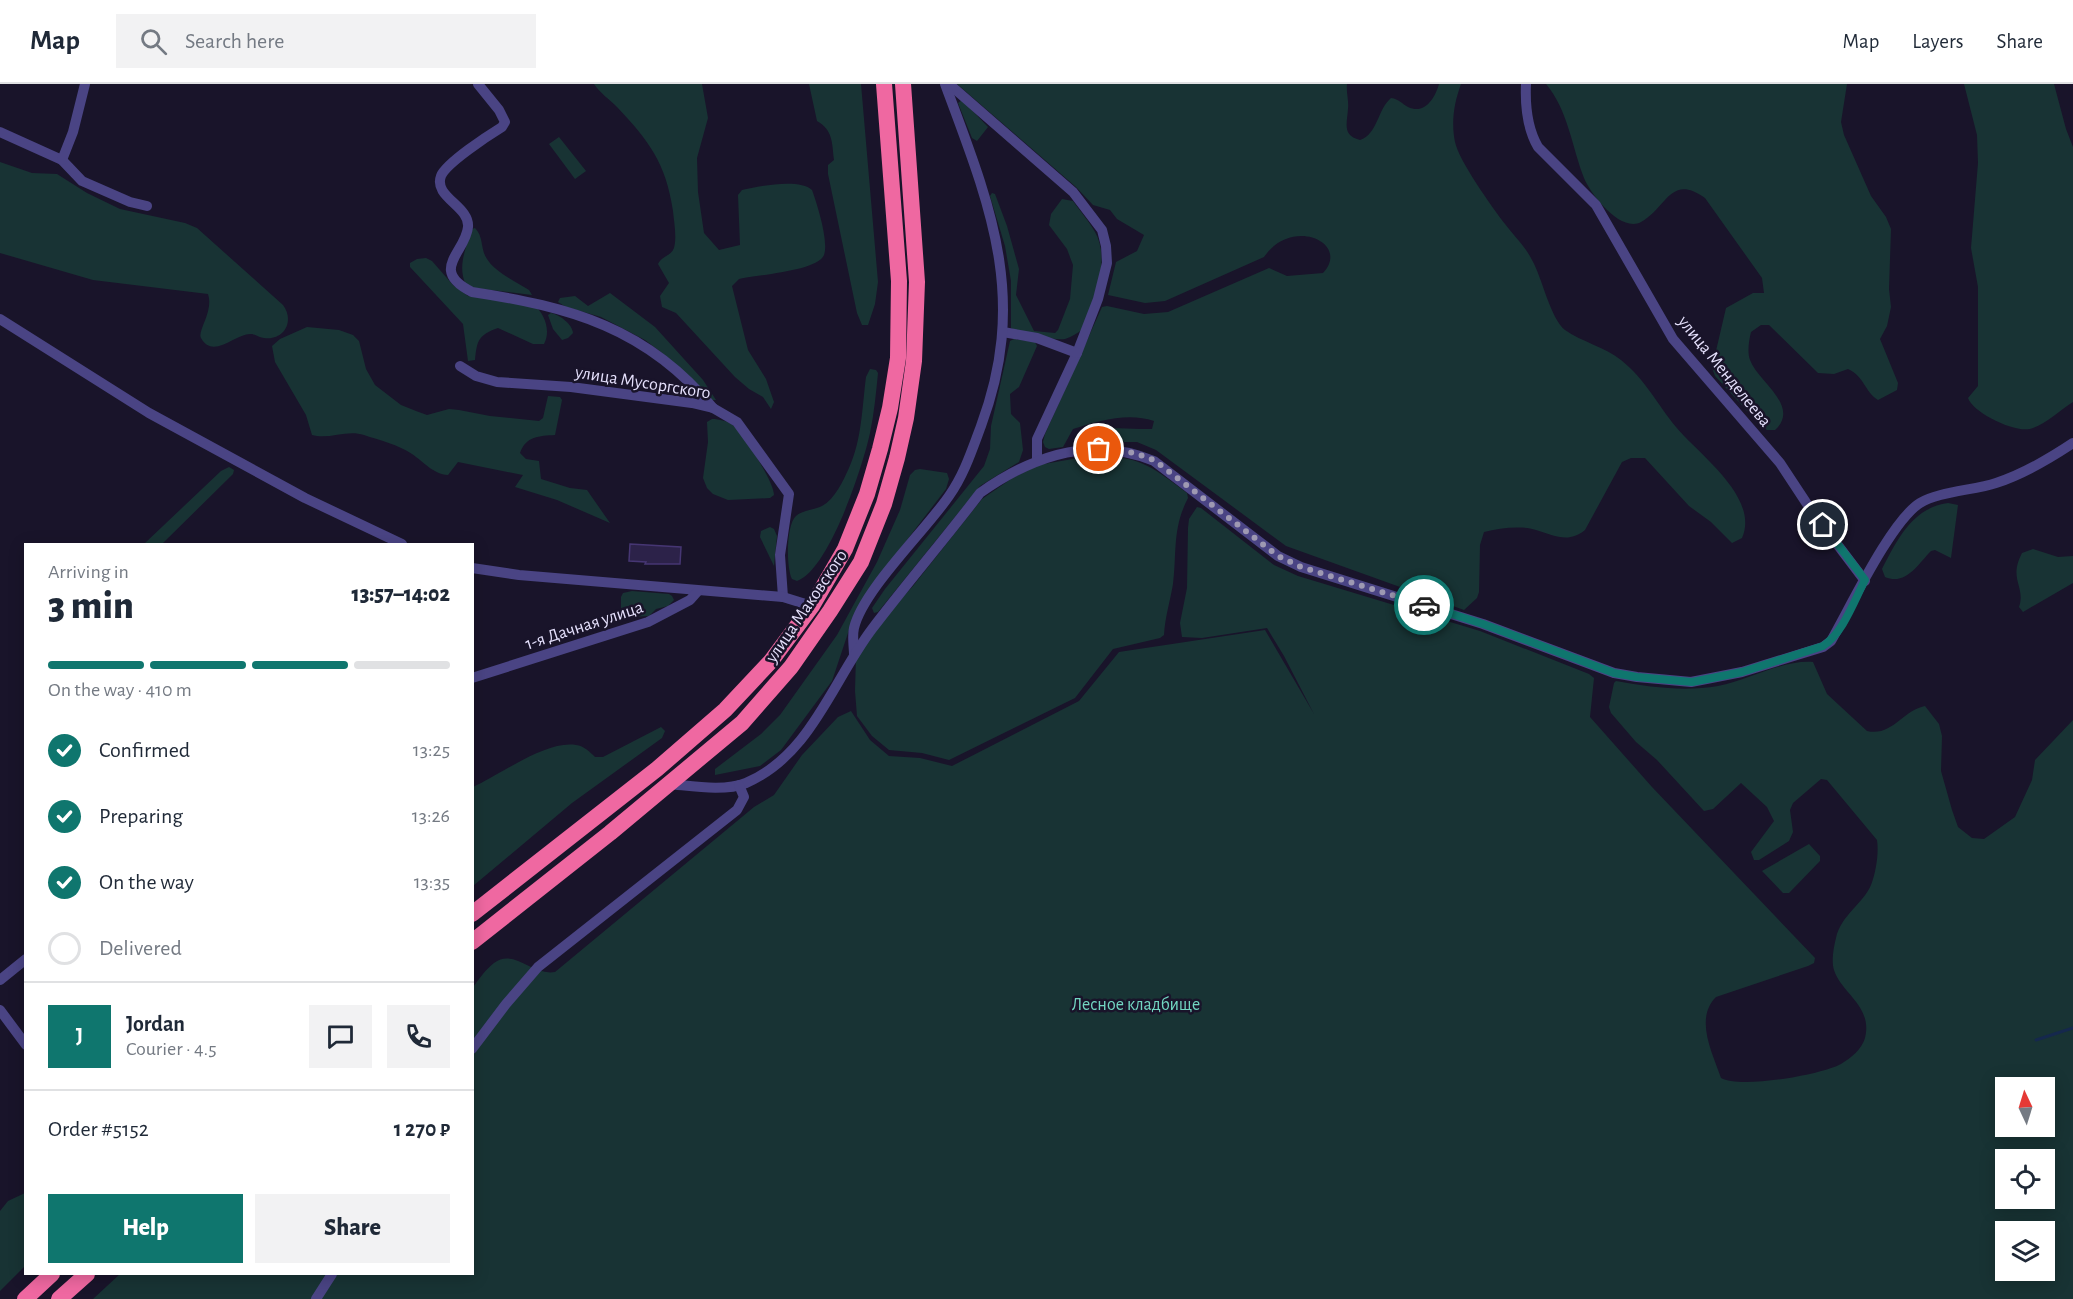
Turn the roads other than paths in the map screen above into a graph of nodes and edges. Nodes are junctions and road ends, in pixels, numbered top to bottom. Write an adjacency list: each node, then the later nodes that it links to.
1 (85, 84): 8 (street)
2 (478, 84): 14 (street)
3 (884, 84): 22 (highway, улица Маковского)
4 (903, 84): 25 (highway, улица Маковского)
5 (947, 84): 11 (street); 12 (street)
6 (1526, 84): 19 (street, улица Менделеева)
7 (0, 132): 8 (street)
8 (62, 160): 9 (street)
9 (147, 206)
10 (0, 319): 17 (street)
11 (1003, 332): 12 (street); 23 (street)
12 (1077, 353): 16 (street)
13 (460, 366): 14 (street, улица Мусоргского)
14 (713, 408): 21 (street, улица Мусоргского)
15 (2073, 443): 19 (street)
16 (1037, 460): 19 (street); 23 (street)
17 (400, 543)
18 (474, 568): 20 (street)
19 (1865, 580)
20 (698, 591): 21 (street); 24 (street, 1-я Дачная улица)
21 (783, 597): 22 (street)
22 (812, 606): 27 (highway, улица Маковского)
23 (854, 655): 26 (street)
24 (474, 677)
25 (669, 784): 26 (street); 28 (highway, улица Маковского)
26 (739, 785): 33 (street)
27 (474, 912)
28 (474, 940)
29 (24, 961): 30 (street)
30 (0, 980)
31 (0, 1010): 32 (street)
32 (24, 1042)
33 (474, 1045)
34 (51, 1275): 37 (highway)
35 (86, 1275): 38 (highway)
36 (331, 1275): 39 (street)
37 (25, 1299)
38 (59, 1299)
39 (316, 1299)

